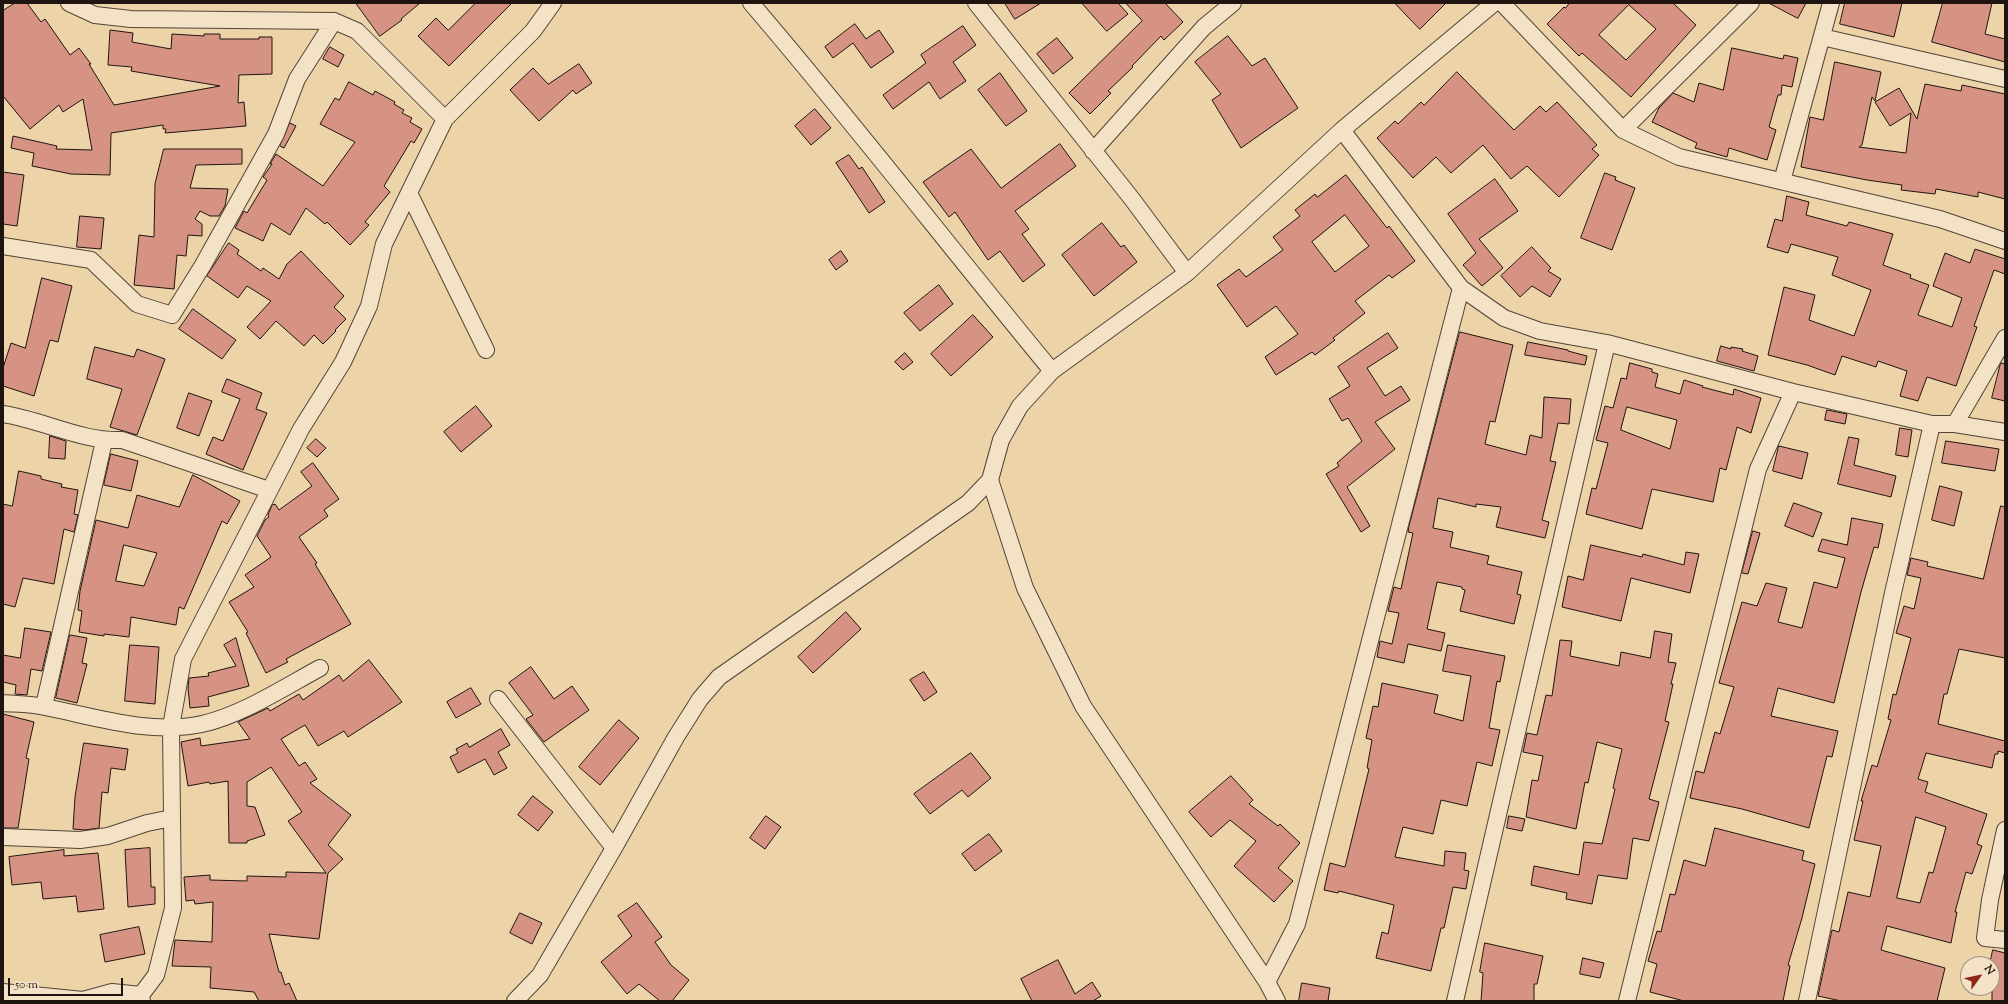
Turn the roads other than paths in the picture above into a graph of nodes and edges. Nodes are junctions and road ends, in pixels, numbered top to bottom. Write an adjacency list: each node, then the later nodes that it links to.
1 (69, 3): 10 (street)
2 (553, 3): 13 (street)
3 (751, 3): 26 (street)
4 (1233, 3): 16 (street)
5 (1494, 3): 14 (street)
6 (1502, 3): 15 (street)
7 (1751, 3): 15 (street)
8 (1831, 3): 11 (street)
9 (979, 4): 16 (street)
10 (334, 21): 13 (street); 20 (street)
11 (1822, 37): 12 (street); 17 (street)
12 (2005, 79)
13 (445, 120): 18 (street)
14 (1342, 130): 21 (street); 22 (street)
15 (1623, 130): 17 (street)
16 (1093, 151): 21 (street)
17 (1782, 182): 19 (street)
18 (410, 193): 25 (street); 34 (street)
19 (2005, 241)
20 (3, 246)
21 (1187, 273): 26 (street)
22 (1462, 288): 24 (street); 45 (street)
23 (2005, 338): 30 (street)
24 (1607, 343): 27 (street); 50 (street)
25 (486, 350)
26 (1052, 371): 33 (street)
27 (1793, 392): 29 (street); 51 (street)
28 (3, 414): 32 (street)
29 (1932, 424): 30 (street); 52 (street)
30 (1955, 424): 31 (street)
31 (2005, 432)
32 (104, 441): 34 (street); 38 (street)
33 (990, 480): 43 (street); 45 (street)
34 (269, 490): 39 (street)
35 (320, 668): 39 (street)
36 (498, 700): 43 (street)
37 (3, 703): 38 (street)
38 (44, 706): 39 (street)
39 (171, 727): 40 (street)
40 (172, 818): 42 (street); 47 (street)
41 (2005, 830): 44 (street)
42 (3, 837)
43 (614, 848): 48 (street)
44 (2005, 940)
45 (1267, 982): 49 (street)
46 (3, 992): 47 (street)
47 (141, 998)
48 (515, 1001)
49 (1277, 1001)
50 (1455, 1001)
51 (1627, 1001)
52 (1806, 1001)

